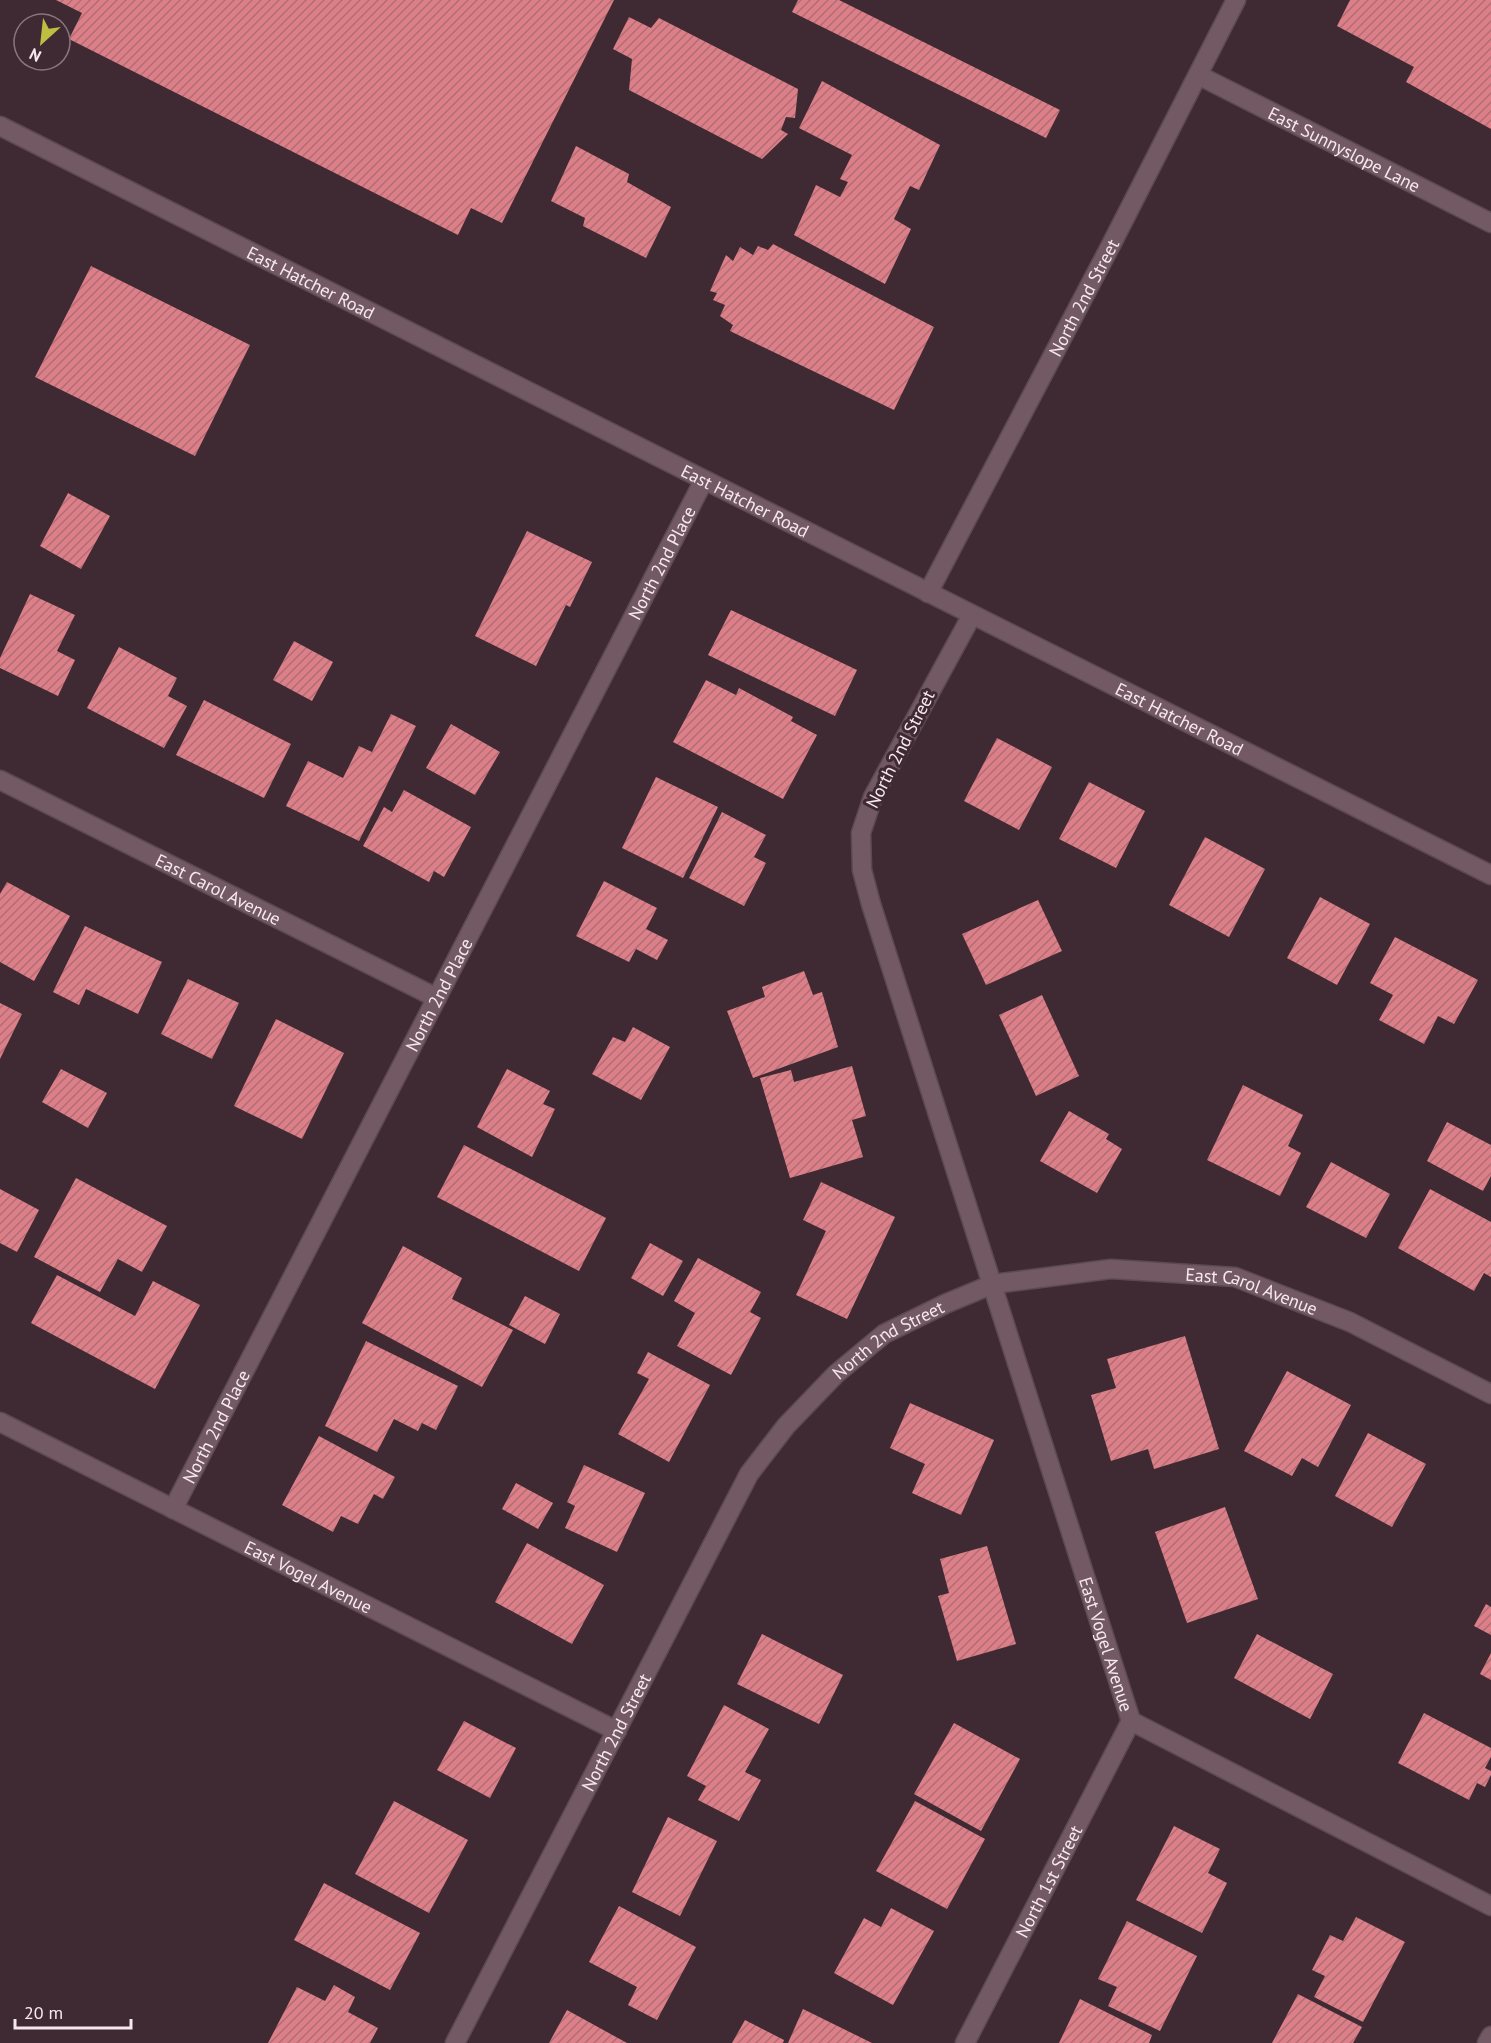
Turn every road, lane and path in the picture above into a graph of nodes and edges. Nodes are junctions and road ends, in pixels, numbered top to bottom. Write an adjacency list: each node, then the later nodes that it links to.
1 (1236, 0): 2 (street, North 2nd Street)
2 (1198, 75): 4 (street, East Sunnyslope Lane); 6 (street, North 2nd Street)
3 (0, 126): 5 (street, East Hatcher Road)
4 (1491, 223)
5 (705, 480): 6 (street, East Hatcher Road); 10 (street, North 2nd Place)
6 (928, 593): 7 (street, East Hatcher Road)
7 (972, 615): 9 (street, East Hatcher Road); 11 (street, North 2nd Street)
8 (0, 780): 10 (street, East Carol Avenue)
9 (1491, 875)
10 (437, 998): 14 (street, North 2nd Place)
11 (993, 1284): 12 (street, East Carol Avenue); 15 (street, East Vogel Avenue); 16 (street, North 2nd Street)
12 (1491, 1394)
13 (0, 1422): 14 (street, East Vogel Avenue)
14 (173, 1509): 16 (street, East Vogel Avenue)
15 (1131, 1721): 17 (street, East Vogel Avenue); 20 (street, North 1st Street)
16 (617, 1731): 19 (street, North 2nd Street)
17 (1491, 1906)
18 (1491, 2036): 21 (street)
19 (455, 2043)
20 (965, 2043)
21 (1488, 2043)

